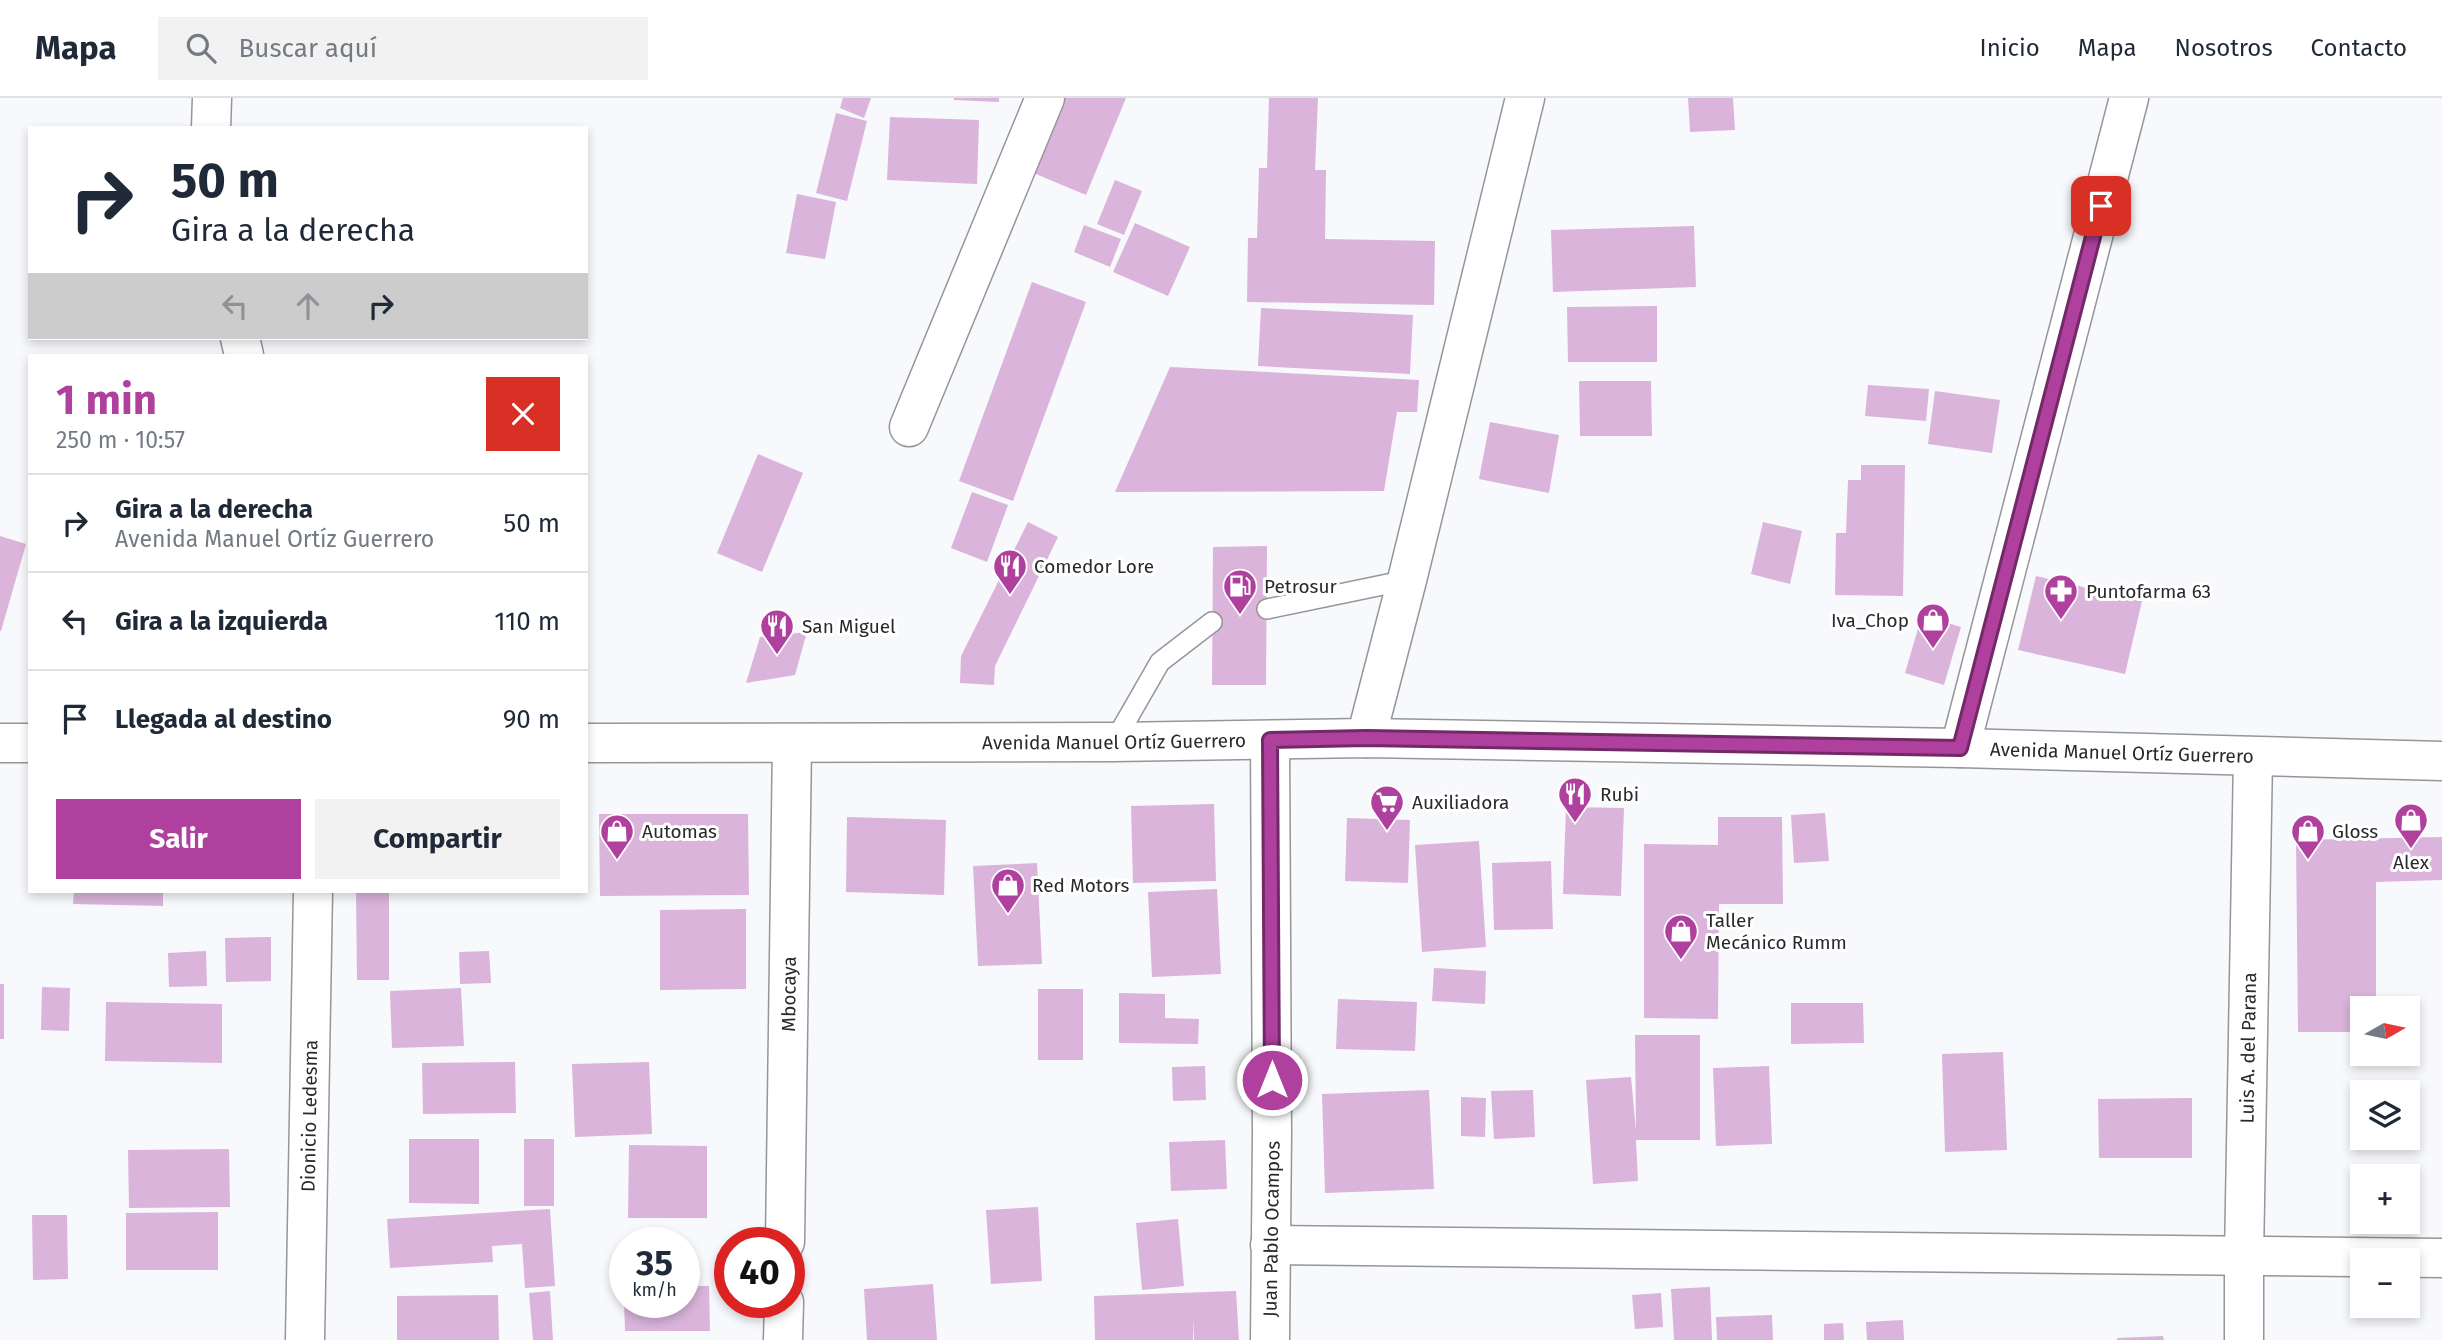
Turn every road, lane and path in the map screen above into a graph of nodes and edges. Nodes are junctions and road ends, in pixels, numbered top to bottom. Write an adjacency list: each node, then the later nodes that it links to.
1 (212, 98): 5 (street)
2 (1045, 98): 6 (street)
3 (1525, 98): 7 (street)
4 (2129, 98): 17 (street)
5 (211, 126)
6 (909, 427)
7 (1407, 580): 8 (lane); 10 (street)
8 (1267, 609)
9 (1212, 622): 12 (lane)
10 (1366, 738): 11 (street, Avenida Manuel Ortíz Guerrero); 17 (street, Avenida Manuel Ortíz Guerrero)
11 (1270, 740): 12 (street, Avenida Manuel Ortíz Guerrero); 22 (street, Juan Pablo Ocampos)
12 (1114, 742): 16 (street, Avenida Manuel Ortíz Guerrero)
13 (0, 743): 14 (street)
14 (28, 743)
15 (588, 743): 16 (street, Avenida Manuel Ortíz Guerrero)
16 (792, 744): 21 (street, Mbocaya)
17 (1960, 748): 18 (street, Avenida Manuel Ortíz Guerrero)
18 (2253, 757): 19 (street, Avenida Manuel Ortíz Guerrero); 23 (street, Luis A. del Parana)
19 (2442, 761)
20 (313, 893): 26 (street, Dionicio Ledesma)
21 (785, 1227)
22 (1270, 1245): 23 (street); 28 (street, Juan Pablo Ocampos)
23 (2244, 1257): 24 (street); 29 (street, Luis A. del Parana)
24 (2442, 1258)
25 (784, 1318): 27 (street)
26 (305, 1340)
27 (783, 1340)
28 (1270, 1340)
29 (2244, 1340)

